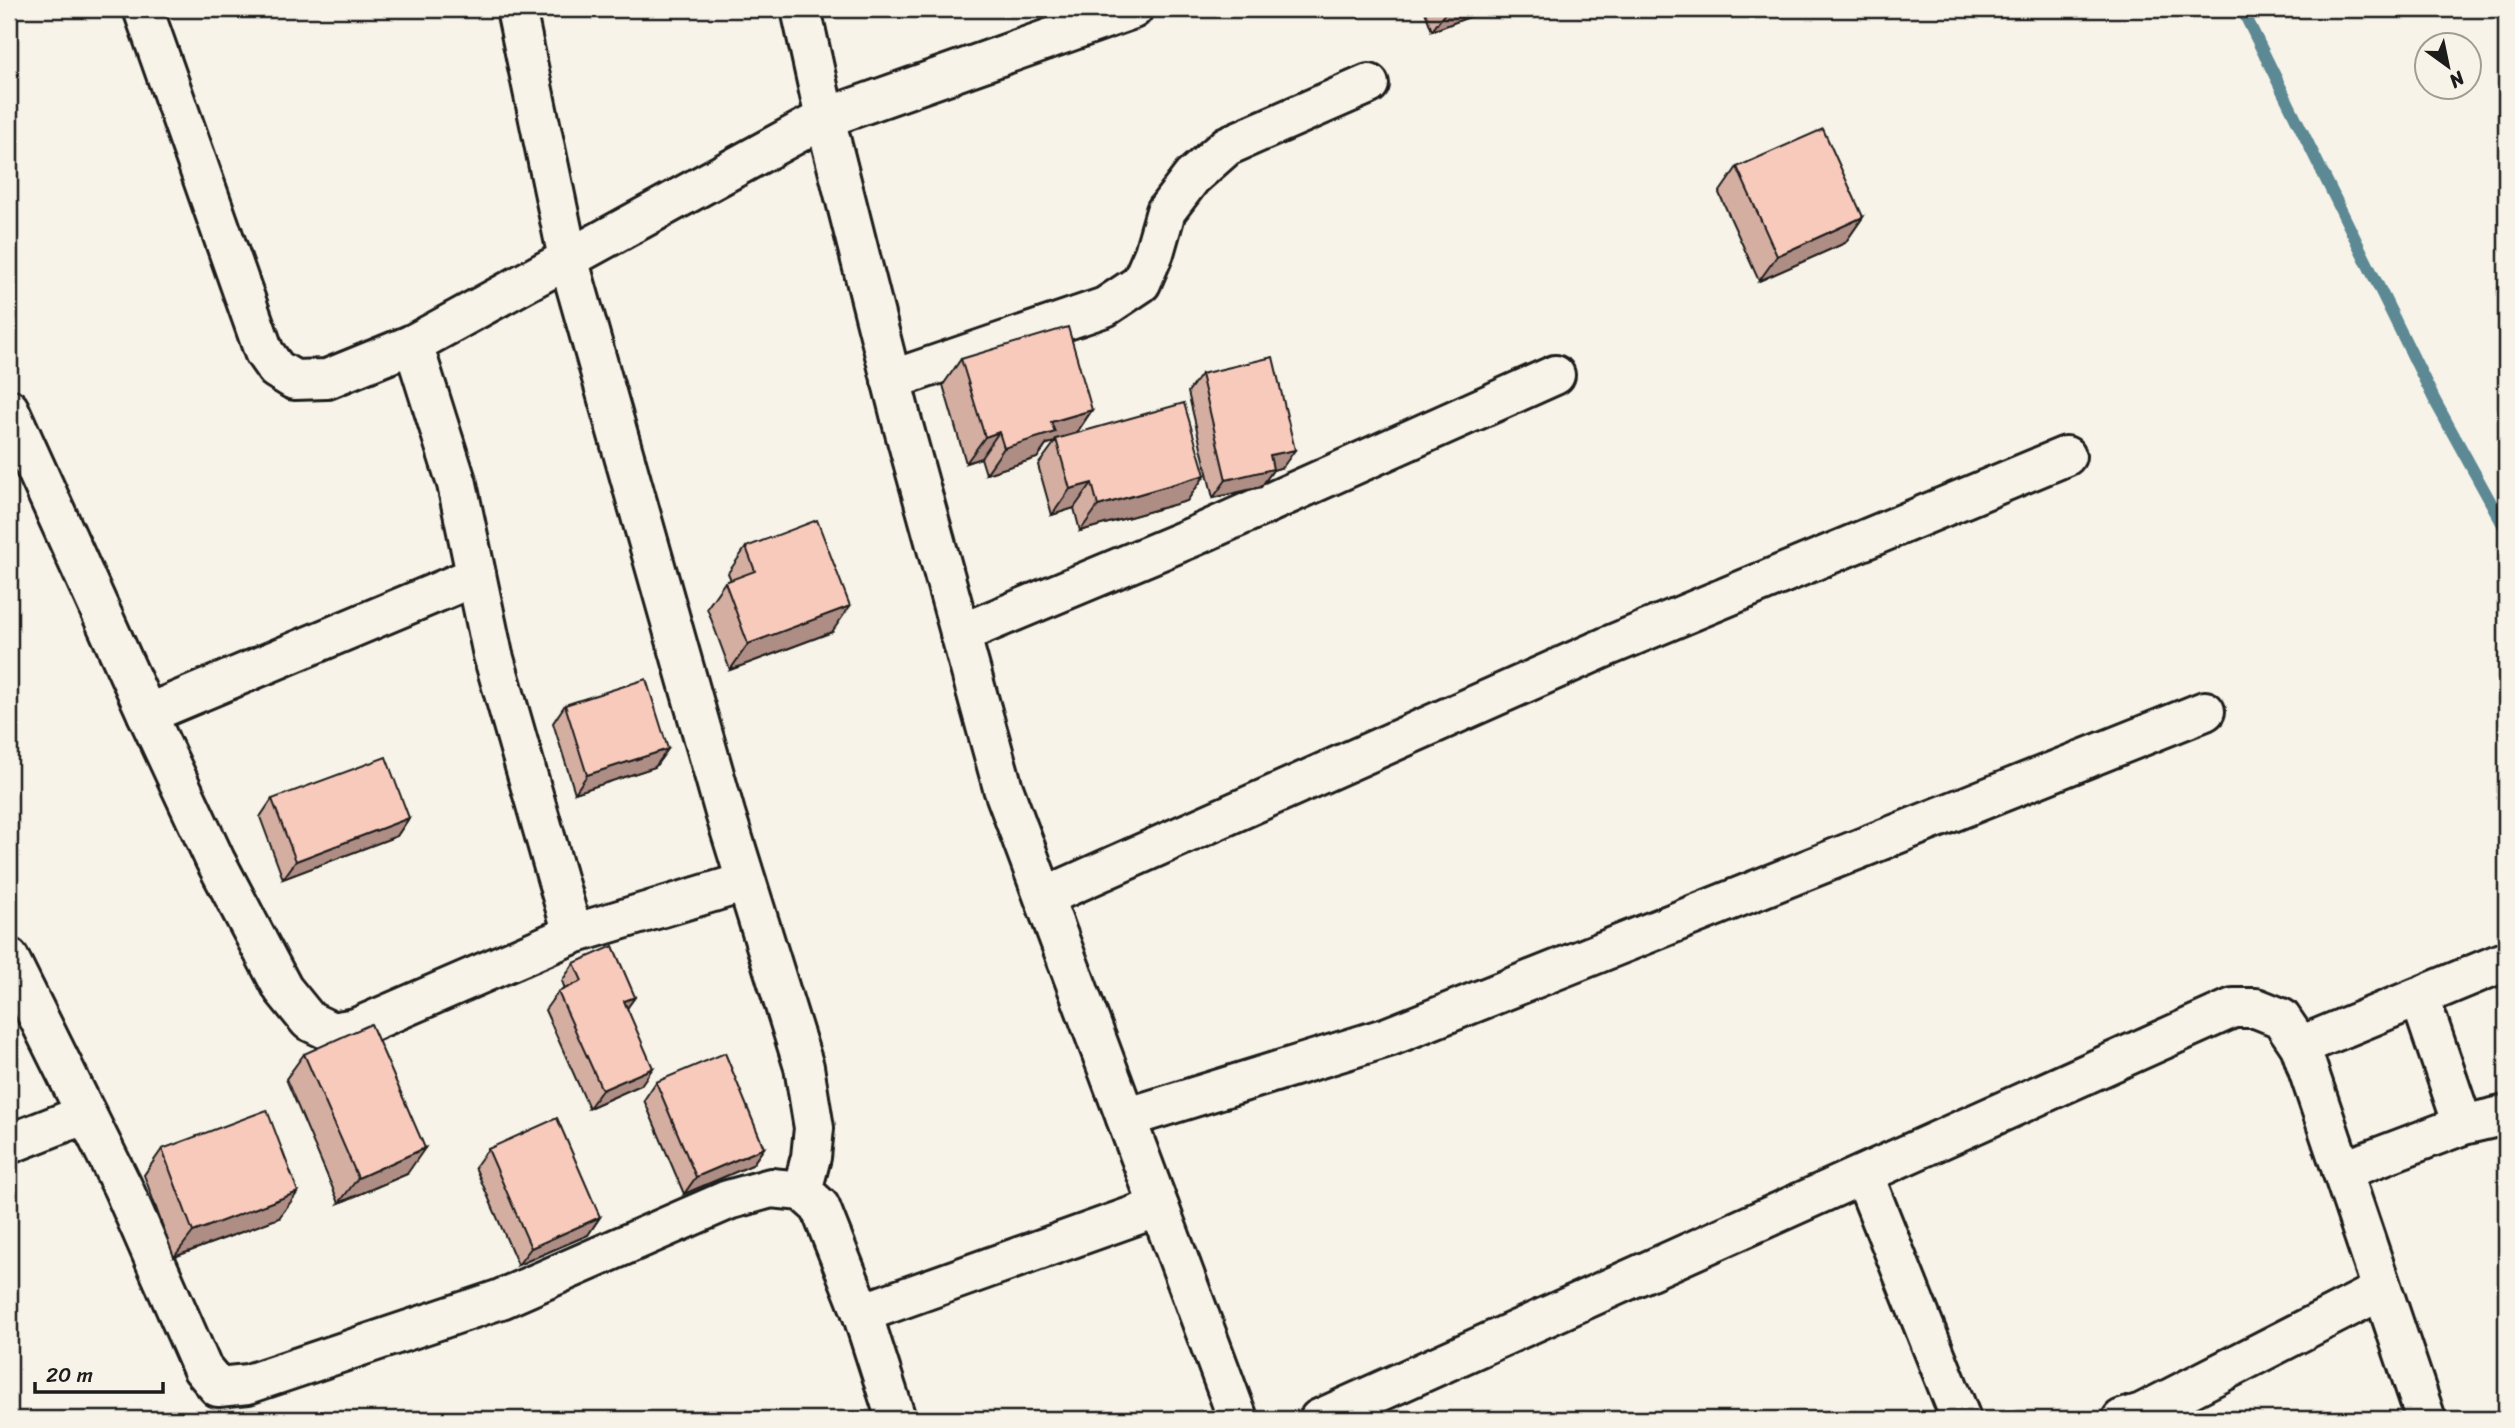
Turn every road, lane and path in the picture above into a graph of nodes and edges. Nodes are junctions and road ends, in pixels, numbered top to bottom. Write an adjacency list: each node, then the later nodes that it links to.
1 (143, 9): 8 (street)
2 (516, 9): 7 (street)
3 (801, 9): 6 (street)
4 (1133, 9): 6 (street)
5 (1369, 84): 10 (street)
6 (825, 118): 7 (street); 10 (street)
7 (568, 258): 8 (street); 17 (street)
8 (413, 344): 13 (street)
9 (1555, 375): 14 (street)
10 (891, 380): 14 (street)
11 (9, 409): 16 (street)
12 (2066, 456): 18 (street)
13 (476, 576): 16 (street); 19 (street)
14 (960, 634): 18 (street)
15 (2204, 711): 26 (street)
16 (147, 714): 19 (street)
17 (746, 883): 19 (street); 31 (street)
18 (1044, 897): 26 (street)
19 (573, 934)
20 (9, 958): 24 (street)
21 (2506, 961): 22 (street)
22 (2420, 998): 23 (street); 27 (street)
23 (2300, 1046): 29 (street); 30 (street)
24 (86, 1114): 28 (street); 31 (street)
25 (2506, 1115): 27 (street)
26 (1126, 1118): 32 (street)
27 (2463, 1125): 29 (street)
28 (9, 1143)
29 (2342, 1171): 33 (street)
30 (1864, 1176): 38 (street); 39 (street)
31 (802, 1191): 34 (street)
32 (1159, 1207): 34 (street); 37 (street)
33 (2382, 1290): 35 (street); 40 (street)
34 (862, 1313): 36 (street)
35 (2136, 1417)
36 (896, 1419)
37 (1238, 1419)
38 (1319, 1419)
39 (1961, 1419)
40 (2426, 1419)

